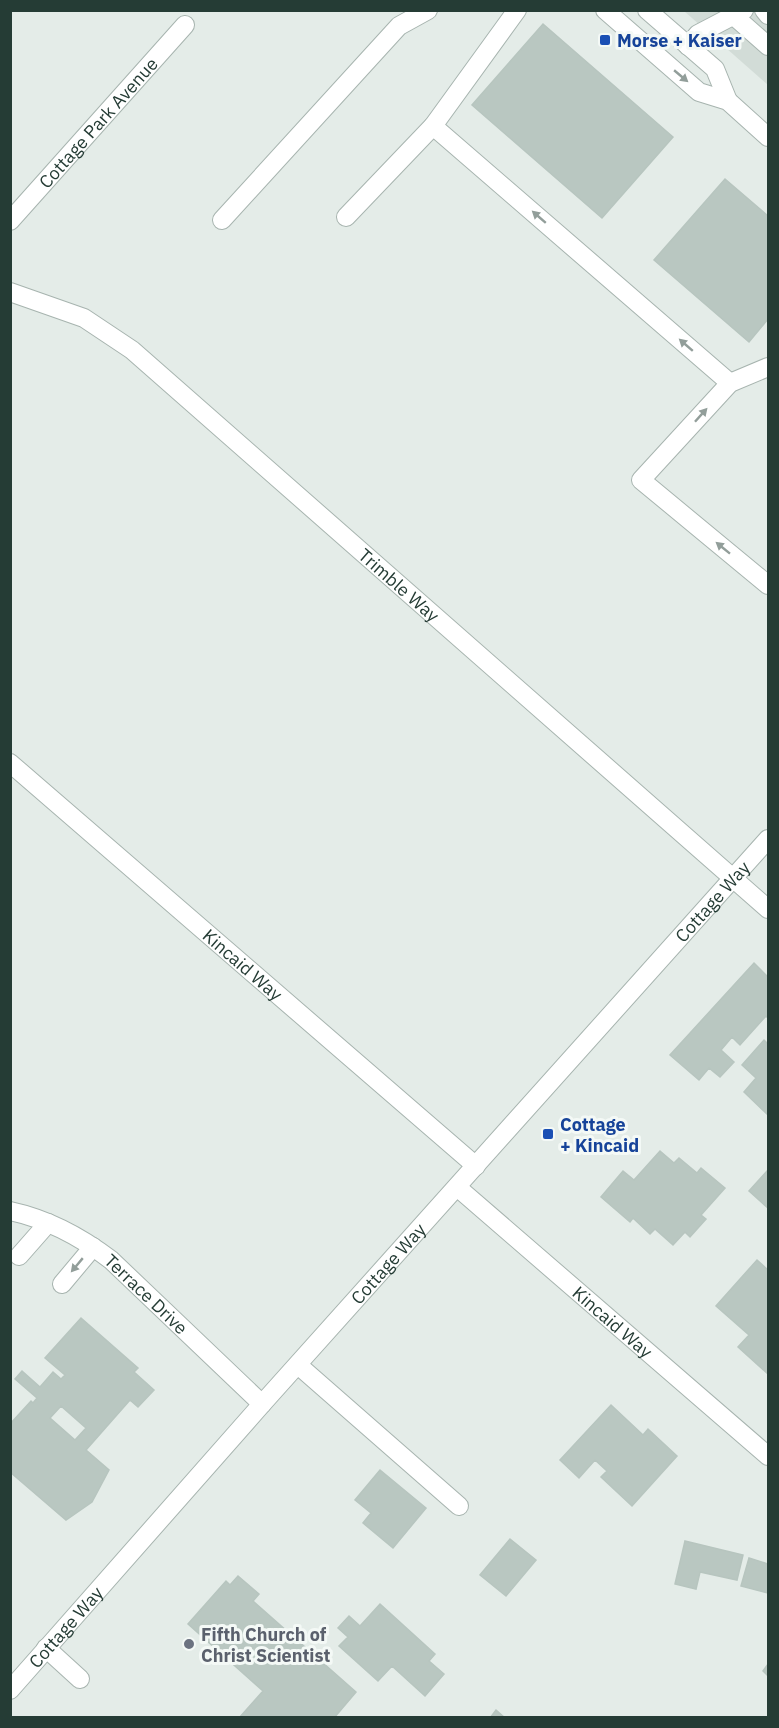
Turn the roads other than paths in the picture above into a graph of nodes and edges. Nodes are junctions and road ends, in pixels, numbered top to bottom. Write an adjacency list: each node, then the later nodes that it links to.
1 (428, 10): 16 (street)
2 (517, 10): 12 (street)
3 (605, 10): 11 (street, one-way to 11)
4 (647, 10): 9 (street)
5 (764, 10): 7 (street)
6 (739, 13): 9 (street); 10 (street)
7 (768, 15)
8 (185, 25): 15 (street, Cottage Park Avenue)
9 (688, 46): 11 (street)
10 (768, 46)
11 (728, 101): 13 (street)
12 (433, 126): 14 (street); 19 (street, one-way to 12)
13 (768, 137)
14 (346, 217)
15 (10, 220)
16 (222, 220)
17 (10, 292): 23 (street, Trimble Way)
18 (768, 368): 19 (street)
19 (730, 383): 20 (street, one-way to 19)
20 (768, 585)
21 (10, 763): 25 (street, Kincaid Way)
22 (768, 839): 23 (street, Cottage Way)
23 (734, 878): 24 (street, Trimble Way); 25 (street, Cottage Way)
24 (768, 909)
25 (476, 1166): 26 (street, Cottage Way)
26 (457, 1187): 32 (street, Cottage Way); 34 (street, Kincaid Way)
27 (10, 1211): 28 (street, Terrace Drive)
28 (48, 1223): 29 (street, Terrace Drive); 30 (street)
29 (93, 1247): 31 (street, one-way to 31); 33 (street, Terrace Drive)
30 (19, 1256)
31 (62, 1284)
32 (298, 1365): 33 (street, Cottage Way); 35 (street)
33 (262, 1404): 36 (street, Cottage Way)
34 (768, 1456)
35 (459, 1506)
36 (46, 1648): 37 (street); 38 (street, Cottage Way)
37 (80, 1679)
38 (10, 1690)

